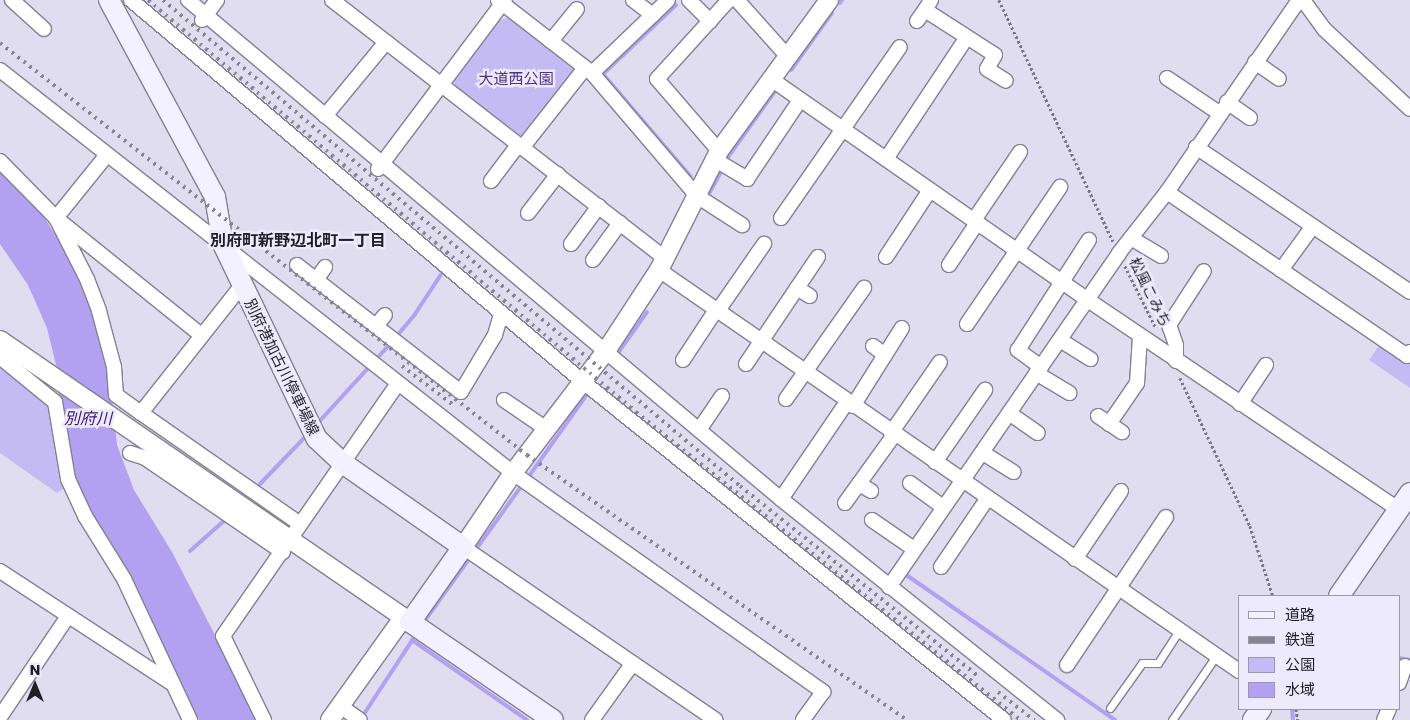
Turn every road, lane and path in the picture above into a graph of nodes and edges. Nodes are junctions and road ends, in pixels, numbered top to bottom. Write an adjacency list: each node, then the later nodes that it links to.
1 (12, 0): 21 (street)
2 (109, 0): 65 (main road, 別府港加古川停車場線)
3 (131, 0): 89 (street)
4 (188, 0): 19 (street)
5 (217, 0): 19 (street)
6 (332, 0): 24 (street)
7 (633, 0): 18 (street)
8 (668, 0): 18 (street)
9 (689, 0): 20 (street)
10 (729, 0): 20 (street)
11 (737, 0): 26 (street)
12 (829, 0): 26 (street)
13 (1000, 0): 70 (path, 松風こみち)
14 (1301, 0): 27 (street); 36 (street)
15 (502, 1): 23 (street); 34 (street)
16 (576, 9): 23 (street)
17 (924, 10): 22 (street)
18 (653, 16): 28 (street)
19 (204, 17): 38 (street)
20 (710, 21): 44 (street)
21 (44, 29)
22 (967, 37): 33 (street); 46 (street)
23 (551, 41): 28 (street)
24 (386, 42): 34 (street); 38 (street)
25 (900, 48): 40 (street)
26 (787, 56): 31 (street)
27 (1255, 62): 32 (street); 37 (street)
28 (588, 70): 41 (street); 54 (street)
29 (2, 75): 45 (street)
30 (1167, 78): 37 (street)
31 (771, 79): 35 (street); 44 (street)
32 (1279, 79)
33 (1006, 81)
34 (441, 84): 41 (street); 48 (street)
35 (800, 100): 40 (street); 44 (street)
36 (1408, 103)
37 (1223, 108): 39 (street); 42 (street)
38 (325, 116): 48 (street)
39 (1250, 118)
40 (843, 129): 46 (street); 58 (street)
41 (520, 146): 49 (street); 50 (street)
42 (1196, 147): 53 (street); 62 (street)
43 (1020, 152): 59 (street)
44 (716, 155): 54 (street)
45 (106, 156): 57 (street); 65 (street)
46 (886, 159): 52 (street)
47 (0, 161): 57 (street)
48 (380, 166): 101 (street)
49 (558, 174): 55 (street); 56 (street)
50 (491, 181)
51 (1060, 187): 68 (street)
52 (930, 190): 59 (street); 69 (street)
53 (1167, 192): 63 (street); 78 (street)
54 (698, 196): 61 (street); 74 (street)
55 (599, 206): 60 (street); 66 (street)
56 (528, 213)
57 (56, 218): 95 (street); 122 (street)
58 (781, 218)
59 (975, 221): 68 (street); 75 (street)
60 (620, 223): 73 (street); 74 (street)
61 (742, 225)
62 (1313, 226): 78 (street); 85 (street)
63 (1131, 238): 70 (street); 71 (street)
64 (1089, 240): 81 (street)
65 (223, 244): 82 (main road, 別府港加古川停車場線); 114 (street)
66 (571, 244)
67 (756, 248): 88 (street)
68 (1016, 250): 81 (street); 91 (street)
69 (894, 252)
70 (1119, 253): 87 (street); 94 (path, 松風こみち)
71 (1161, 256)
72 (818, 257): 83 (street)
73 (593, 260)
74 (662, 264): 88 (street); 101 (street)
75 (949, 265)
76 (297, 266): 80 (street)
77 (325, 267): 80 (street)
78 (1281, 270): 102 (street)
79 (1204, 272): 105 (street)
80 (316, 280): 92 (street)
81 (1062, 281): 87 (street); 111 (street)
82 (242, 285): 95 (street); 132 (main road, 別府港加古川停車場線)
83 (797, 288): 86 (street); 99 (street)
84 (864, 288): 112 (street)
85 (1410, 292)
86 (810, 296)
87 (1088, 300): 96 (street); 98 (street)
88 (716, 311): 99 (street); 107 (street)
89 (501, 314): 92 (street); 113 (street)
90 (385, 315): 92 (street)
91 (968, 315)
92 (376, 326)
93 (902, 328): 103 (street)
94 (1157, 330)
95 (201, 335): 122 (street)
96 (1140, 336): 105 (street); 126 (street)
97 (0, 340): 147 (street)
98 (1060, 340): 106 (street); 111 (street)
99 (760, 341): 109 (street); 112 (street)
100 (873, 346): 103 (street)
101 (606, 351): 113 (street); 125 (street)
102 (1410, 352)
103 (885, 355): 120 (street)
104 (0, 358): 166 (street)
105 (1173, 358): 121 (street); 155 (path)
106 (1090, 359)
107 (683, 360)
108 (940, 362): 128 (street)
109 (746, 364)
110 (1266, 365): 121 (street)
111 (1038, 370): 116 (street); 123 (street)
112 (804, 372): 118 (street); 120 (street)
113 (582, 381): 124 (street); 177 (street)
114 (397, 385): 132 (street); 134 (street)
115 (985, 390): 131 (street)
116 (1069, 393)
117 (722, 396): 125 (street)
118 (786, 399)
119 (504, 400): 124 (street)
120 (850, 404): 128 (street); 138 (street)
121 (1240, 404): 143 (street)
122 (141, 413): 146 (street)
123 (1009, 413): 127 (street); 129 (street)
124 (548, 430): 134 (street)
125 (698, 430): 138 (street)
126 (1122, 432)
127 (1038, 433)
128 (893, 434): 131 (street); 141 (street)
129 (983, 452): 133 (street); 135 (street)
130 (130, 453): 147 (street)
131 (934, 462): 135 (street)
132 (344, 464): 146 (street); 148 (main road, 別府港加古川停車場線)
133 (1013, 472)
134 (513, 473): 148 (street); 176 (street)
135 (962, 482): 139 (street); 142 (street)
136 (910, 483): 142 (street)
137 (1410, 493): 143 (main road)
138 (781, 499): 153 (street)
139 (987, 499): 150 (street); 151 (street)
140 (1121, 499): 150 (street)
141 (845, 504)
142 (943, 507): 149 (street)
143 (1399, 510): 156 (main road)
144 (1166, 517): 154 (street)
145 (872, 520): 149 (street)
146 (300, 524): 147 (street)
147 (287, 546): 158 (street); 171 (street)
148 (464, 548): 158 (main road); 161 (street)
149 (914, 549): 153 (street)
150 (1075, 559): 154 (street)
151 (941, 567)
152 (0, 571): 157 (street)
153 (889, 587): 178 (street)
154 (1117, 588): 159 (street); 162 (street)
155 (1273, 595)
156 (1340, 595)
157 (68, 616): 166 (street); 169 (street)
158 (413, 625): 168 (street); 173 (main road)
159 (1179, 631): 160 (street); 167 (lane)
160 (1216, 656): 164 (street); 179 (lane)
161 (633, 663): 174 (street); 175 (street)
162 (1067, 665)
163 (1405, 666): 165 (street)
164 (1238, 670)
165 (1400, 679)
166 (171, 683): 170 (street)
167 (1110, 708)
168 (335, 713): 172 (street)
169 (0, 717)
170 (189, 719)
171 (264, 720)
172 (360, 720)
173 (553, 720)
174 (592, 720)
175 (716, 720)
176 (803, 720)
177 (1004, 720)
178 (1057, 720)
179 (1172, 720)

